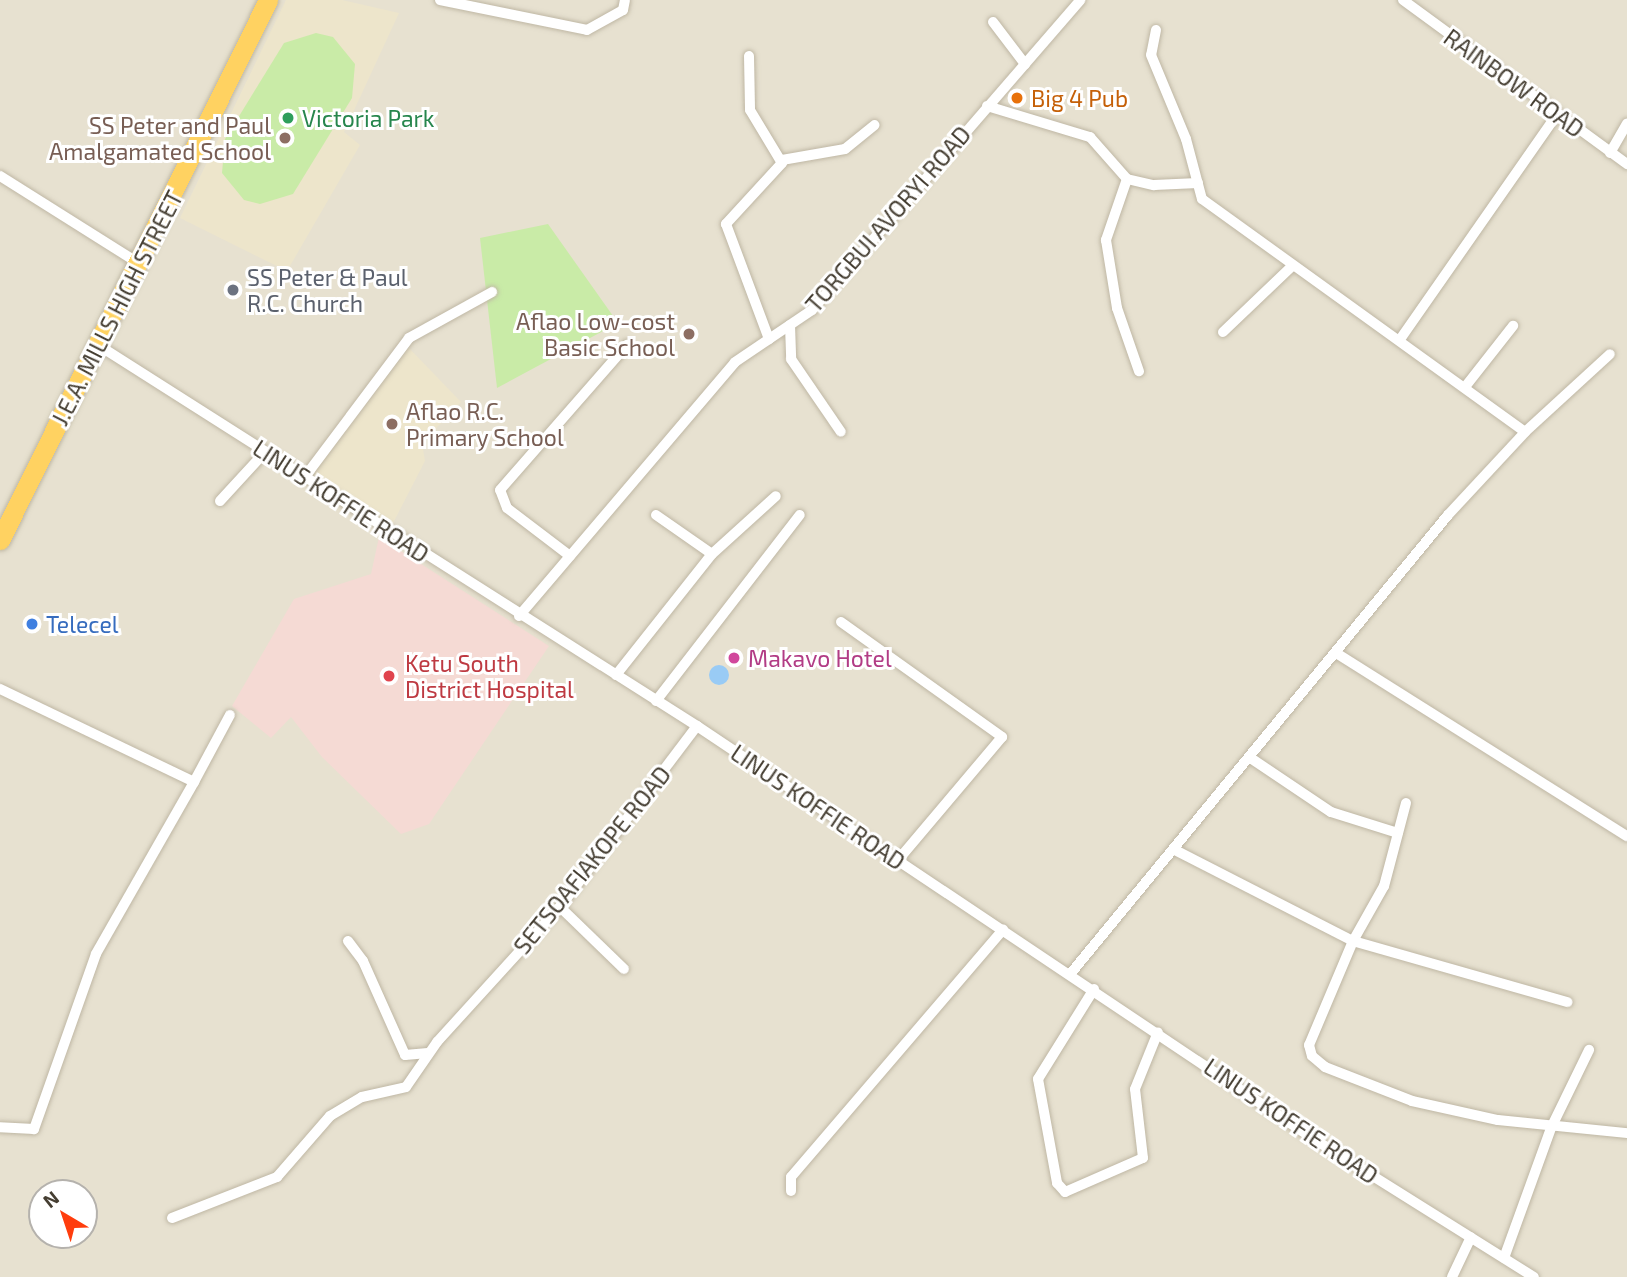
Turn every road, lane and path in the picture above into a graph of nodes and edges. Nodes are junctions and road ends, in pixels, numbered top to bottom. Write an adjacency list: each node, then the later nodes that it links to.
1 (268, 0): 20 (highway, J.E.A. MILLS HIGH STREET)
2 (440, 0): 3 (street)
3 (625, 0)
4 (1081, 0): 9 (street, TORGBUI AVORYI ROAD)
5 (1403, 0): 11 (street, RAINBOW ROAD)
6 (993, 22): 9 (street)
7 (1156, 30): 19 (street)
8 (749, 56): 15 (street)
9 (1025, 64): 10 (street, TORGBUI AVORYI ROAD)
10 (987, 106): 18 (street); 23 (street, TORGBUI AVORYI ROAD)
11 (1557, 114): 14 (street, RAINBOW ROAD); 26 (street)
12 (1627, 123): 14 (street)
13 (874, 125): 15 (street)
14 (1610, 153): 16 (street, RAINBOW ROAD)
15 (782, 160): 27 (street)
16 (1627, 164)
17 (0, 176): 20 (street)
18 (1127, 179): 19 (street); 31 (street)
19 (1198, 183): 21 (street)
20 (140, 264): 28 (highway, J.E.A. MILLS HIGH STREET)
21 (1291, 267): 25 (street); 26 (street)
22 (492, 292): 36 (street)
23 (790, 325): 27 (street, TORGBUI AVORYI ROAD); 33 (street)
24 (1513, 326): 32 (street)
25 (1223, 332)
26 (1401, 338): 32 (street)
27 (769, 339): 43 (street, TORGBUI AVORYI ROAD)
28 (98, 345): 35 (street, LINUS KOFFIE ROAD); 41 (highway, J.E.A. MILLS HIGH STREET)
29 (627, 345): 43 (street)
30 (1611, 354): 34 (street)
31 (1139, 371)
32 (1465, 387): 34 (street)
33 (841, 432)
34 (1525, 432): 46 (street)
35 (264, 452): 36 (street, LINUS KOFFIE ROAD); 38 (street)
36 (304, 478): 44 (street, LINUS KOFFIE ROAD)
37 (776, 496): 42 (street)
38 (220, 501)
39 (800, 514): 49 (street)
40 (656, 515): 42 (street)
41 (0, 540)
42 (712, 554): 47 (street)
43 (570, 556): 44 (street, TORGBUI AVORYI ROAD)
44 (519, 616): 47 (street, LINUS KOFFIE ROAD)
45 (841, 622): 58 (street)
46 (1336, 653): 52 (street); 56 (street)
47 (616, 675): 49 (street, LINUS KOFFIE ROAD)
48 (0, 689): 53 (street)
49 (656, 701): 51 (street, LINUS KOFFIE ROAD)
50 (230, 715): 53 (street)
51 (697, 726): 58 (street, LINUS KOFFIE ROAD); 59 (street, SETSOAFIAKOPE ROAD)
52 (1252, 759): 55 (street); 57 (street)
53 (194, 782): 70 (street)
54 (1406, 803): 55 (street)
55 (1398, 833): 62 (street)
56 (1627, 836)
57 (1175, 850): 62 (street); 64 (street)
58 (898, 860): 60 (street, LINUS KOFFIE ROAD)
59 (560, 907): 63 (street); 69 (street, SETSOAFIAKOPE ROAD)
60 (1003, 929): 64 (street, LINUS KOFFIE ROAD); 73 (street)
61 (348, 941): 69 (street)
62 (1353, 941): 66 (street); 71 (street)
63 (624, 969)
64 (1071, 974): 65 (street, LINUS KOFFIE ROAD)
65 (1094, 989): 67 (street, LINUS KOFFIE ROAD); 67 (street)
66 (1567, 1002)
67 (1158, 1032): 75 (street, LINUS KOFFIE ROAD)
68 (1589, 1051): 71 (street)
69 (428, 1053): 74 (street, SETSOAFIAKOPE ROAD)
70 (0, 1127)
71 (1551, 1128): 72 (street); 76 (street)
72 (1627, 1133)
73 (791, 1191)
74 (172, 1218)
75 (1471, 1237): 76 (street, LINUS KOFFIE ROAD); 77 (street)
76 (1504, 1258): 78 (street, LINUS KOFFIE ROAD)
77 (1452, 1277)
78 (1534, 1277)

